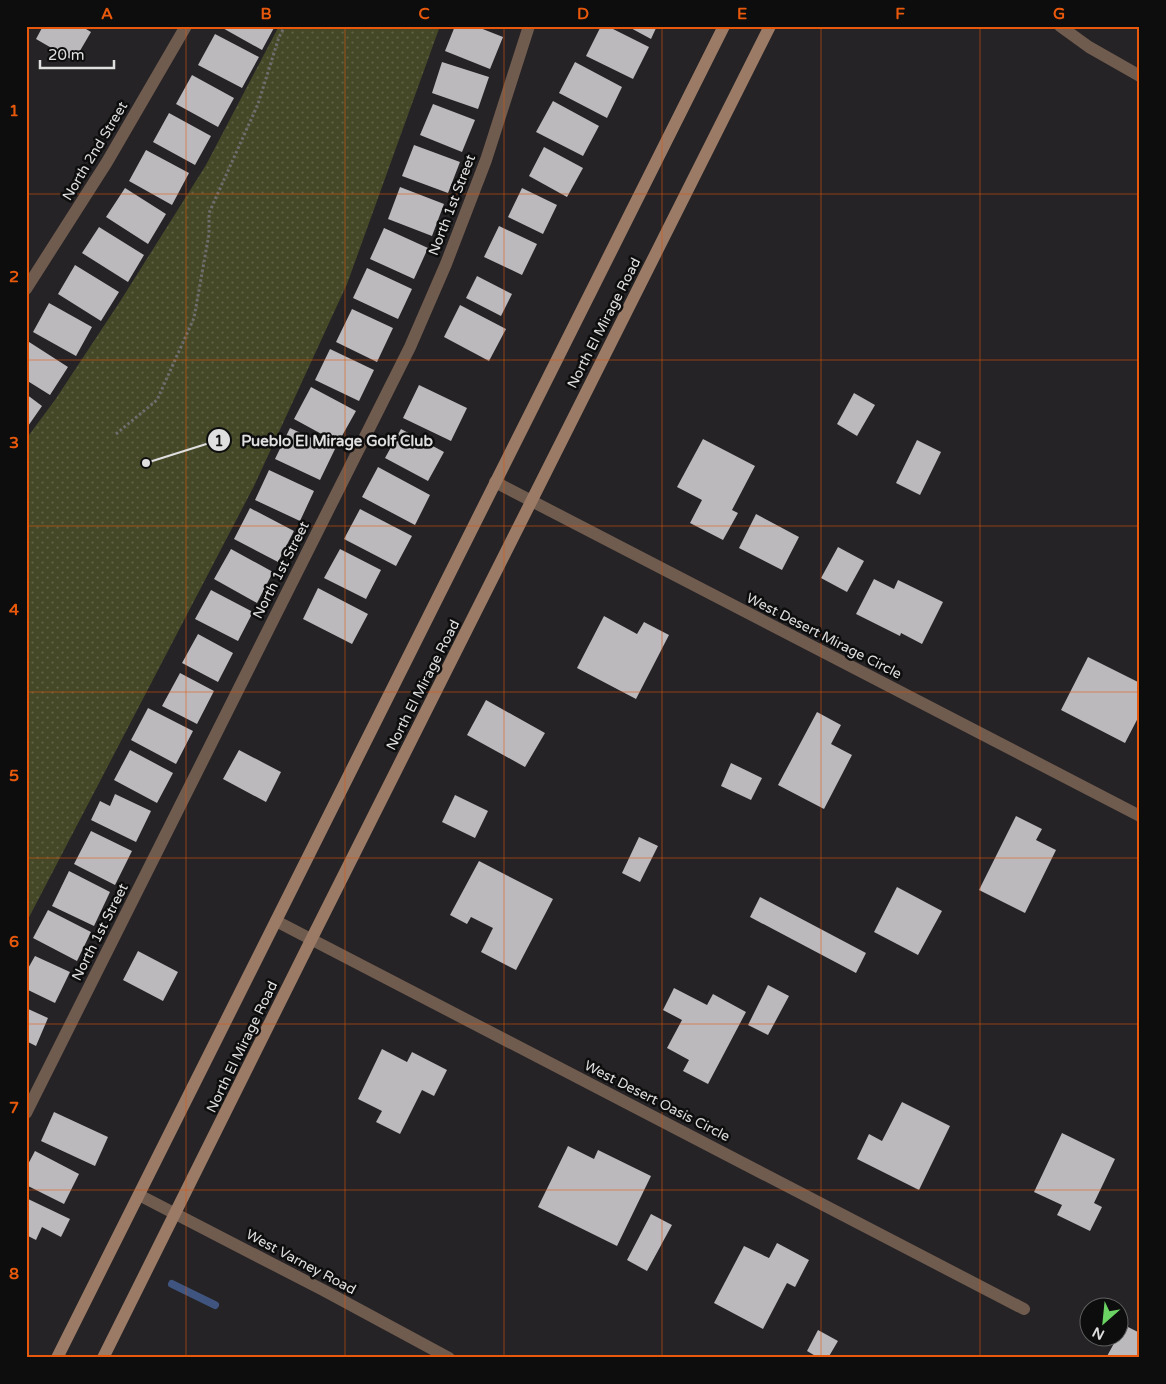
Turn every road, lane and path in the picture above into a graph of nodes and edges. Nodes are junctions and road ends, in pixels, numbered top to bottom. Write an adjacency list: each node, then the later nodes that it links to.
1 (186, 26): 8 (street, North 2nd Street)
2 (285, 26): 9 (path)
3 (529, 26): 15 (street, North 1st Street)
4 (724, 26): 10 (main road, North El Mirage Road)
5 (770, 26): 11 (main road, North El Mirage Road)
6 (1060, 26): 7 (street)
7 (1140, 76)
8 (26, 289)
9 (116, 434)
10 (496, 482): 11 (street, West Desert Mirage Circle); 13 (main road, North El Mirage Road)
11 (532, 502): 12 (street, West Desert Mirage Circle); 14 (main road, North El Mirage Road)
12 (1140, 816)
13 (276, 922): 14 (street, West Desert Oasis Circle); 16 (main road, North El Mirage Road)
14 (311, 940): 17 (main road, North El Mirage Road); 18 (street, West Desert Oasis Circle)
15 (26, 1113)
16 (139, 1194): 17 (street, West Varney Road); 19 (main road, North El Mirage Road)
17 (176, 1213): 20 (main road, North El Mirage Road); 21 (street, West Varney Road)
18 (1024, 1309)
19 (57, 1358)
20 (103, 1358)
21 (449, 1358)

